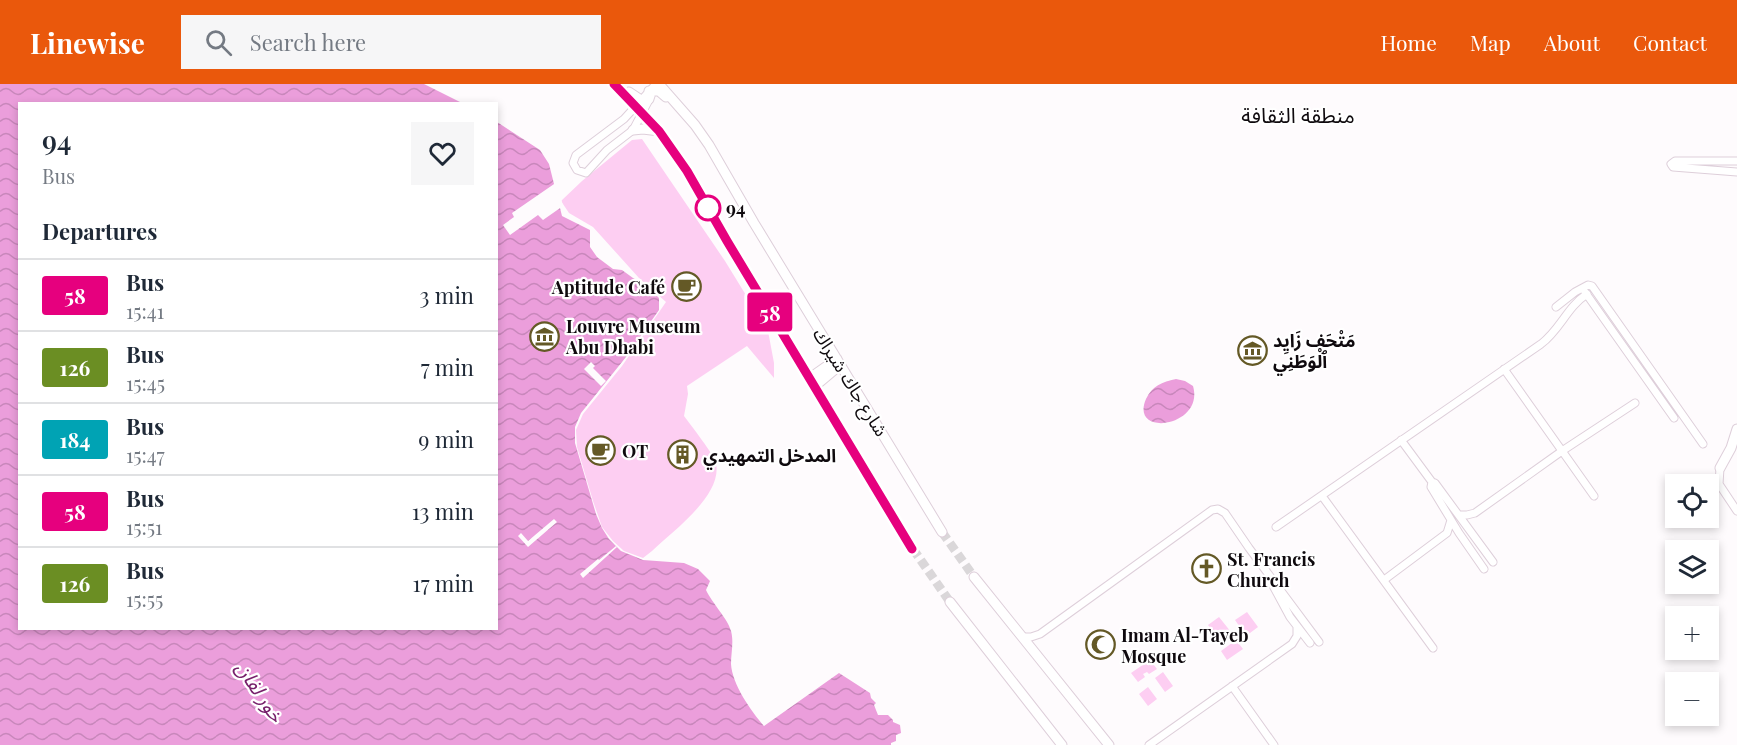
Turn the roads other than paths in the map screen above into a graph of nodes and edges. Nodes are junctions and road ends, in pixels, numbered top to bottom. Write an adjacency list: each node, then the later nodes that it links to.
1 (614, 84): 3 (street, شارع جاك شيراك)
2 (621, 84): 3 (street)
3 (650, 95): 4 (street); 5 (street, شارع جاك شيراك); 6 (street); 12 (street, شارع جاك شيراك)
4 (633, 130): 5 (street); 7 (street)
5 (659, 131): 14 (street, شارع جاك شيراك)
6 (599, 136): 7 (street); 7 (street)
7 (608, 150)
8 (1737, 161): 9 (street)
9 (1737, 172)
10 (1585, 291): 11 (street); 13 (street); 16 (street); 19 (street)
11 (1556, 307)
12 (839, 362): 14 (street); 31 (street, شارع جاك شيراك)
13 (1504, 369): 18 (street); 20 (street)
14 (813, 382): 34 (street, شارع جاك شيراك)
15 (1635, 403): 20 (street)
16 (1674, 418)
17 (1737, 429): 21 (street)
18 (1401, 440): 22 (street); 23 (street)
19 (1703, 444)
20 (1562, 450): 24 (street); 26 (street)
21 (1720, 468): 25 (street)
22 (1432, 483): 27 (street); 28 (street)
23 (1322, 496): 29 (street); 39 (street)
24 (1594, 496)
25 (1737, 511)
26 (1476, 513): 27 (street); 30 (street)
27 (1459, 515): 30 (street)
28 (1451, 520): 32 (street); 33 (street)
29 (1276, 527)
30 (1470, 529): 35 (street)
31 (942, 532)
32 (1447, 533): 33 (street); 39 (street)
33 (1459, 533): 36 (street)
34 (912, 549)
35 (1493, 562)
36 (1484, 569)
37 (1267, 573): 41 (street); 42 (street); 44 (street)
38 (974, 577): 43 (street)
39 (1384, 580): 46 (street)
40 (950, 602): 49 (street)
41 (1297, 626): 45 (street); 45 (street)
42 (1040, 634): 43 (street); 47 (street)
43 (1022, 637): 47 (street)
44 (1319, 642)
45 (1292, 644): 48 (street)
46 (1433, 648)
47 (1034, 652): 50 (street)
48 (1232, 686): 51 (street); 52 (street)
49 (1062, 745)
50 (1108, 745)
51 (1149, 745)
52 (1274, 745)

